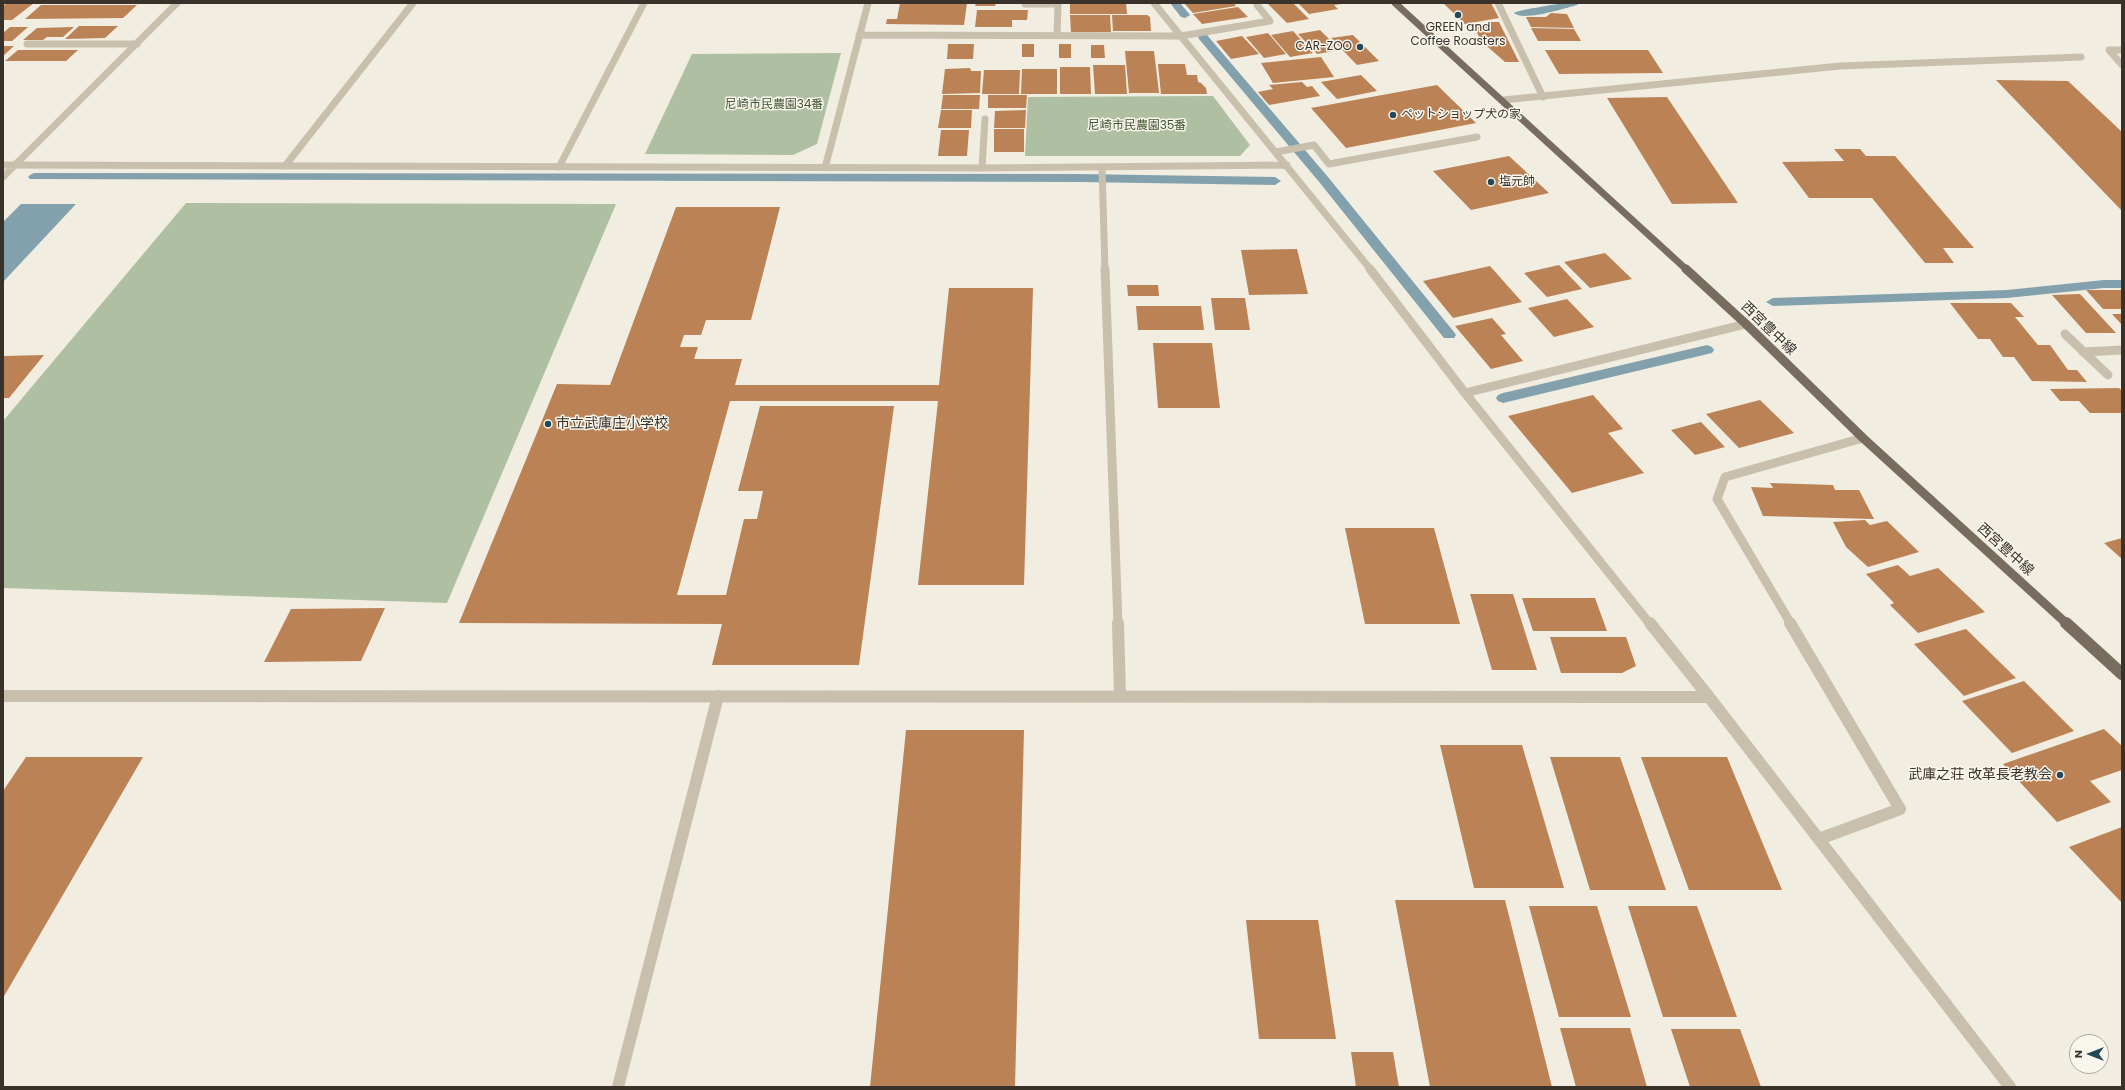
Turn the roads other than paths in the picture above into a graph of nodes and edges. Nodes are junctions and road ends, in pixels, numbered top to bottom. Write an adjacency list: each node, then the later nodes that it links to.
1 (177, 3): 14 (street)
2 (413, 3): 26 (street)
3 (644, 3): 27 (street)
4 (868, 3): 10 (street)
5 (1154, 3): 12 (street)
6 (1395, 3): 19 (main road, 西宮豊中線)
7 (1498, 3): 18 (street)
8 (1025, 4): 11 (street)
9 (1257, 5): 12 (street)
10 (859, 35): 11 (street); 28 (street)
11 (1057, 35): 12 (street)
12 (1181, 36): 22 (street)
13 (27, 44): 14 (street)
14 (136, 44): 24 (street)
15 (2122, 50): 17 (street)
16 (2081, 57): 18 (street)
17 (2122, 65)
18 (1544, 97): 19 (street)
19 (1503, 100): 32 (main road, 西宮豊中線)
20 (984, 119): 29 (street)
21 (1477, 137): 22 (street)
22 (1276, 152): 25 (street)
23 (3, 165): 24 (street)
24 (15, 165): 26 (street); 31 (street)
25 (1287, 165): 30 (street); 37 (street)
26 (285, 166): 27 (street)
27 (559, 167): 28 (street)
28 (825, 168): 29 (street)
29 (982, 168): 30 (street)
30 (1102, 175): 42 (street)
31 (3, 177)
32 (1746, 324): 37 (street); 38 (main road, 西宮豊中線)
33 (2065, 334): 35 (street)
34 (2122, 350): 35 (street)
35 (2083, 352): 36 (street)
36 (2108, 375)
37 (1465, 393): 43 (street)
38 (1863, 438): 39 (main road, 西宮豊中線); 44 (street)
39 (2122, 674)
40 (3, 696): 41 (street)
41 (718, 696): 42 (street); 45 (street)
42 (1120, 696): 43 (street)
43 (1709, 697): 44 (street)
44 (1818, 839): 46 (street)
45 (618, 1087)
46 (2010, 1087)

